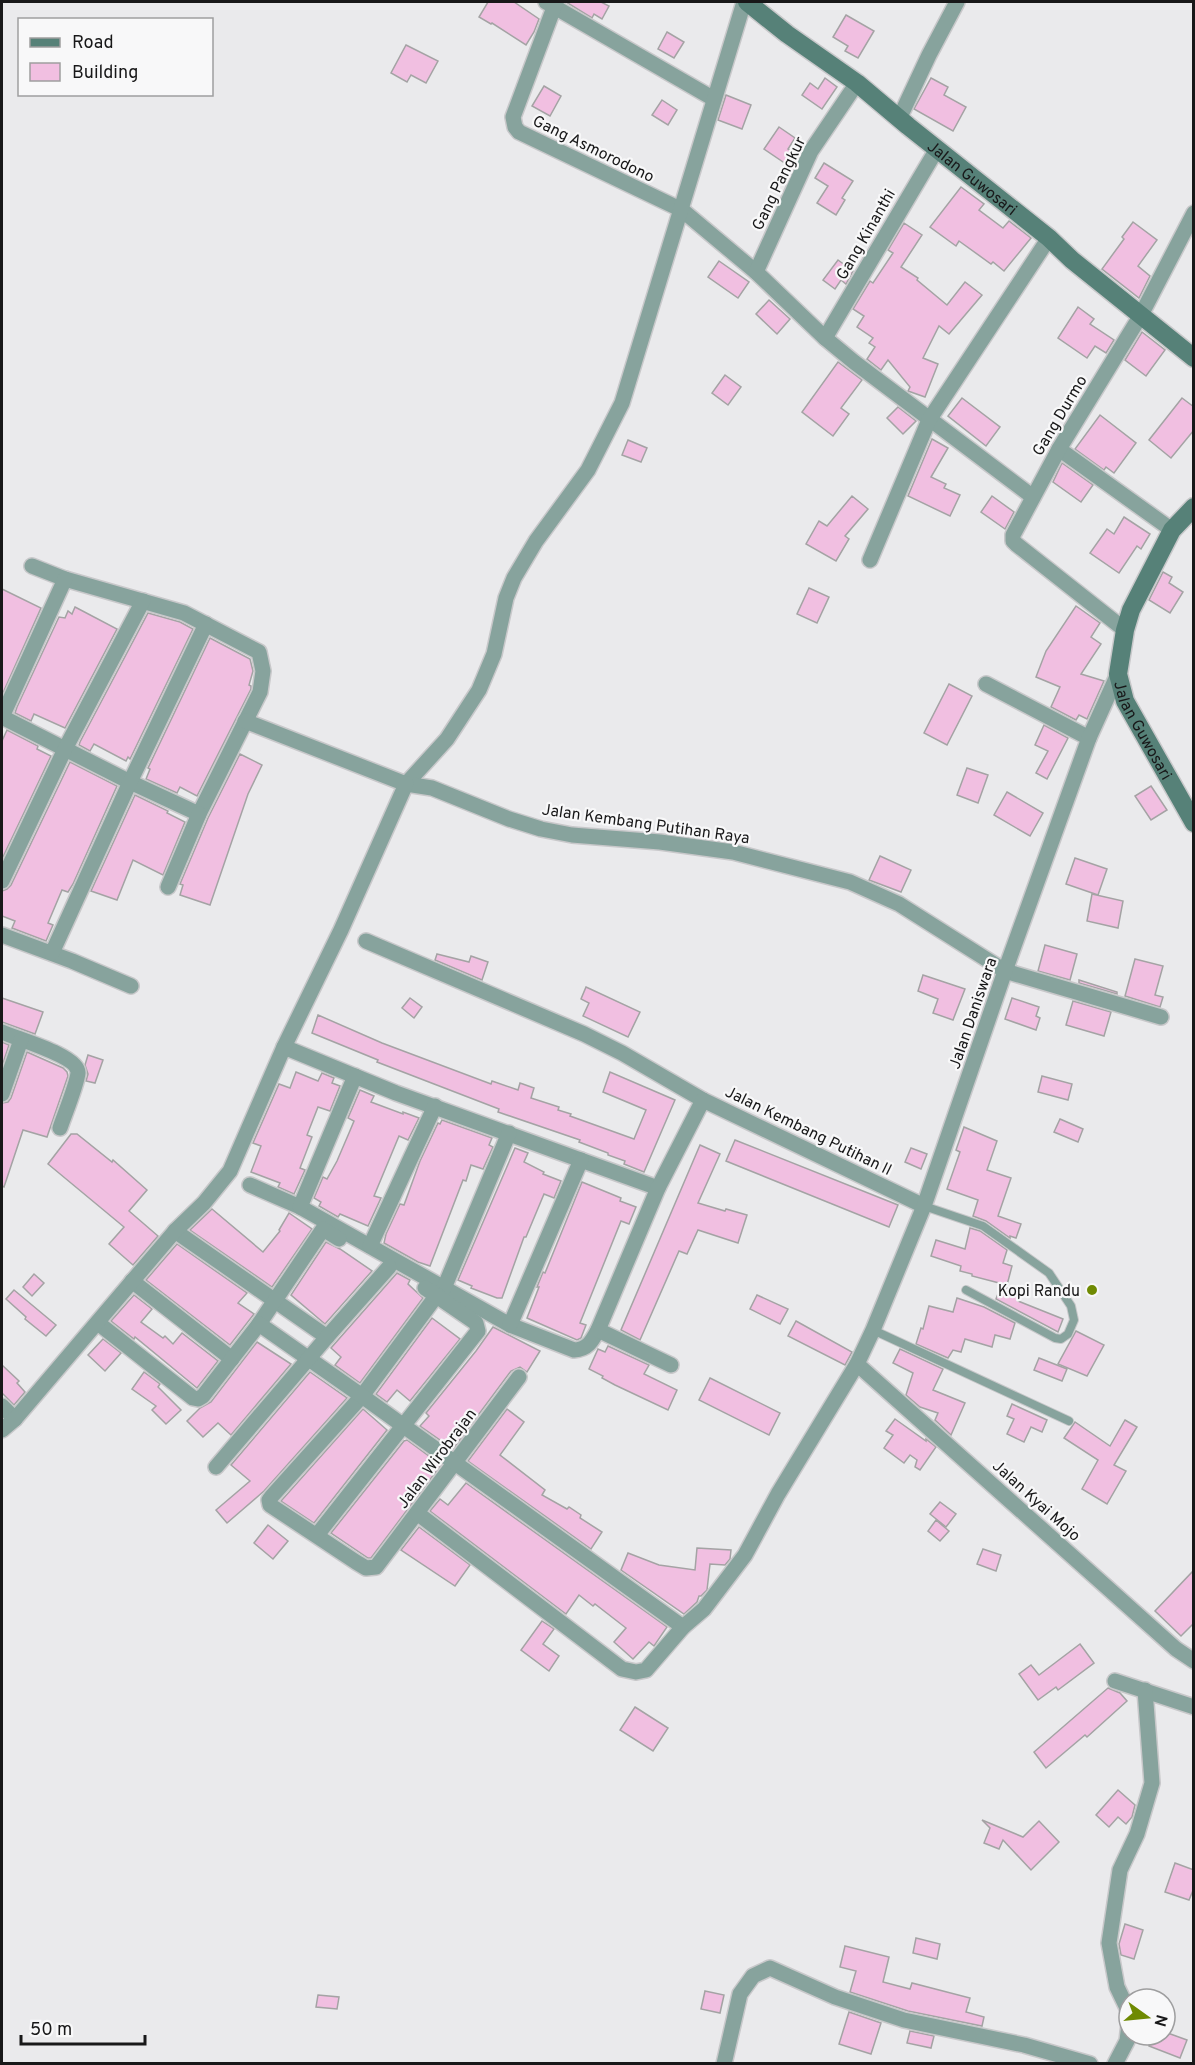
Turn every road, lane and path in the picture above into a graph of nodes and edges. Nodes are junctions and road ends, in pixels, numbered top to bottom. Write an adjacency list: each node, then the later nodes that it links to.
1 (746, 2): 4 (street, Jalan Guwosari); 5 (street)
2 (957, 2): 6 (street)
3 (552, 3): 5 (street); 8 (street, Gang Asmorodono)
4 (857, 83): 6 (street, Jalan Guwosari); 11 (street, Gang Pangkur)
5 (714, 99): 8 (street)
6 (899, 119): 7 (street, Jalan Guwosari)
7 (937, 149): 10 (street, Jalan Guwosari); 13 (street, Gang Kinanthi)
8 (682, 210): 11 (street); 33 (street)
9 (1194, 213): 12 (street, Gang Durmo)
10 (1049, 238): 12 (street, Jalan Guwosari); 15 (street)
11 (756, 272): 13 (street)
12 (1141, 315): 14 (street, Jalan Guwosari); 16 (street, Gang Durmo)
13 (825, 338): 15 (street)
14 (1194, 358)
15 (929, 420): 17 (street); 20 (street)
16 (1059, 449): 17 (street, Gang Durmo); 19 (street)
17 (1033, 497): 25 (street, Gang Durmo)
18 (1194, 507): 19 (street, Jalan Guwosari)
19 (1172, 530): 25 (street, Jalan Guwosari)
20 (870, 560)
21 (32, 566): 22 (street)
22 (65, 579): 23 (street); 28 (street)
23 (143, 601): 24 (street); 31 (street)
24 (206, 624): 29 (street); 32 (street)
25 (1125, 630): 26 (street, Jalan Guwosari)
26 (1118, 674): 30 (street, Jalan Daniswara); 35 (street, Jalan Guwosari)
27 (986, 684): 30 (street)
28 (2, 717): 31 (street)
29 (245, 722): 33 (street, Jalan Kembang Putihan Raya); 34 (street)
30 (1089, 738): 41 (street, Jalan Daniswara)
31 (65, 749): 32 (street); 36 (street)
32 (130, 782): 34 (street); 40 (street)
33 (406, 784): 41 (street, Jalan Kembang Putihan Raya); 46 (street)
34 (199, 814): 37 (street)
35 (1194, 823)
36 (2, 881)
37 (168, 887)
38 (2, 935): 40 (street)
39 (366, 941): 49 (street)
40 (52, 953): 42 (street)
41 (1005, 971): 43 (street, Jalan Kembang Putihan Raya); 56 (street, Jalan Daniswara)
42 (131, 986)
43 (1161, 1017)
44 (2, 1032): 45 (street)
45 (21, 1040): 48 (street); 51 (street)
46 (284, 1047): 47 (street); 58 (street)
47 (355, 1076): 50 (street); 57 (street)
48 (2, 1094)
49 (703, 1100): 55 (street, Jalan Kembang Putihan II); 56 (street, Jalan Kembang Putihan II)
50 (435, 1106): 52 (street); 59 (street)
51 (60, 1128)
52 (509, 1133): 53 (street); 63 (street)
53 (581, 1160): 55 (street); 67 (street)
54 (250, 1185): 57 (street)
55 (658, 1188): 68 (street, Jalan Kembang Putihan II)
56 (924, 1206): 62 (lane); 69 (street, Jalan Daniswara)
57 (300, 1207): 59 (street)
58 (175, 1231): 61 (street); 64 (street)
59 (370, 1246): 63 (street)
60 (389, 1267): 63 (street); 64 (street); 70 (street)
61 (132, 1281): 65 (street); 71 (street)
62 (966, 1290)
63 (440, 1291): 67 (street); 76 (street); 80 (street)
64 (275, 1302): 66 (street); 70 (street)
65 (98, 1323): 71 (street); 78 (street)
66 (259, 1324): 71 (street); 72 (street)
67 (510, 1325): 68 (street)
68 (598, 1330): 74 (street)
69 (873, 1330): 73 (street, Jalan Daniswara); 79 (lane)
70 (327, 1336): 72 (street)
71 (232, 1359)
72 (309, 1359): 76 (street); 83 (street)
73 (857, 1364): 86 (street, Jalan Daniswara); 87 (street, Jalan Kyai Mojo)
74 (671, 1365)
75 (519, 1377): 82 (street, Jalan Wirobrajan)
76 (362, 1396): 80 (street); 85 (street)
77 (2, 1406): 78 (street)
78 (15, 1419): 81 (street)
79 (1069, 1421)
80 (403, 1426): 82 (street); 85 (street)
81 (2, 1430)
82 (455, 1463): 84 (street, Jalan Wirobrajan); 86 (street)
83 (216, 1467)
84 (417, 1513): 85 (street, Jalan Wirobrajan); 86 (street, Jalan Daniswara)
85 (317, 1535)
86 (683, 1627)
87 (1194, 1661)
88 (1115, 1681): 89 (street)
89 (1145, 1690): 90 (street); 91 (street)
90 (1194, 1707)
91 (1117, 1987)
92 (1124, 2047): 95 (street)
93 (724, 2064): 94 (street)
94 (1090, 2064)
95 (1115, 2064)

